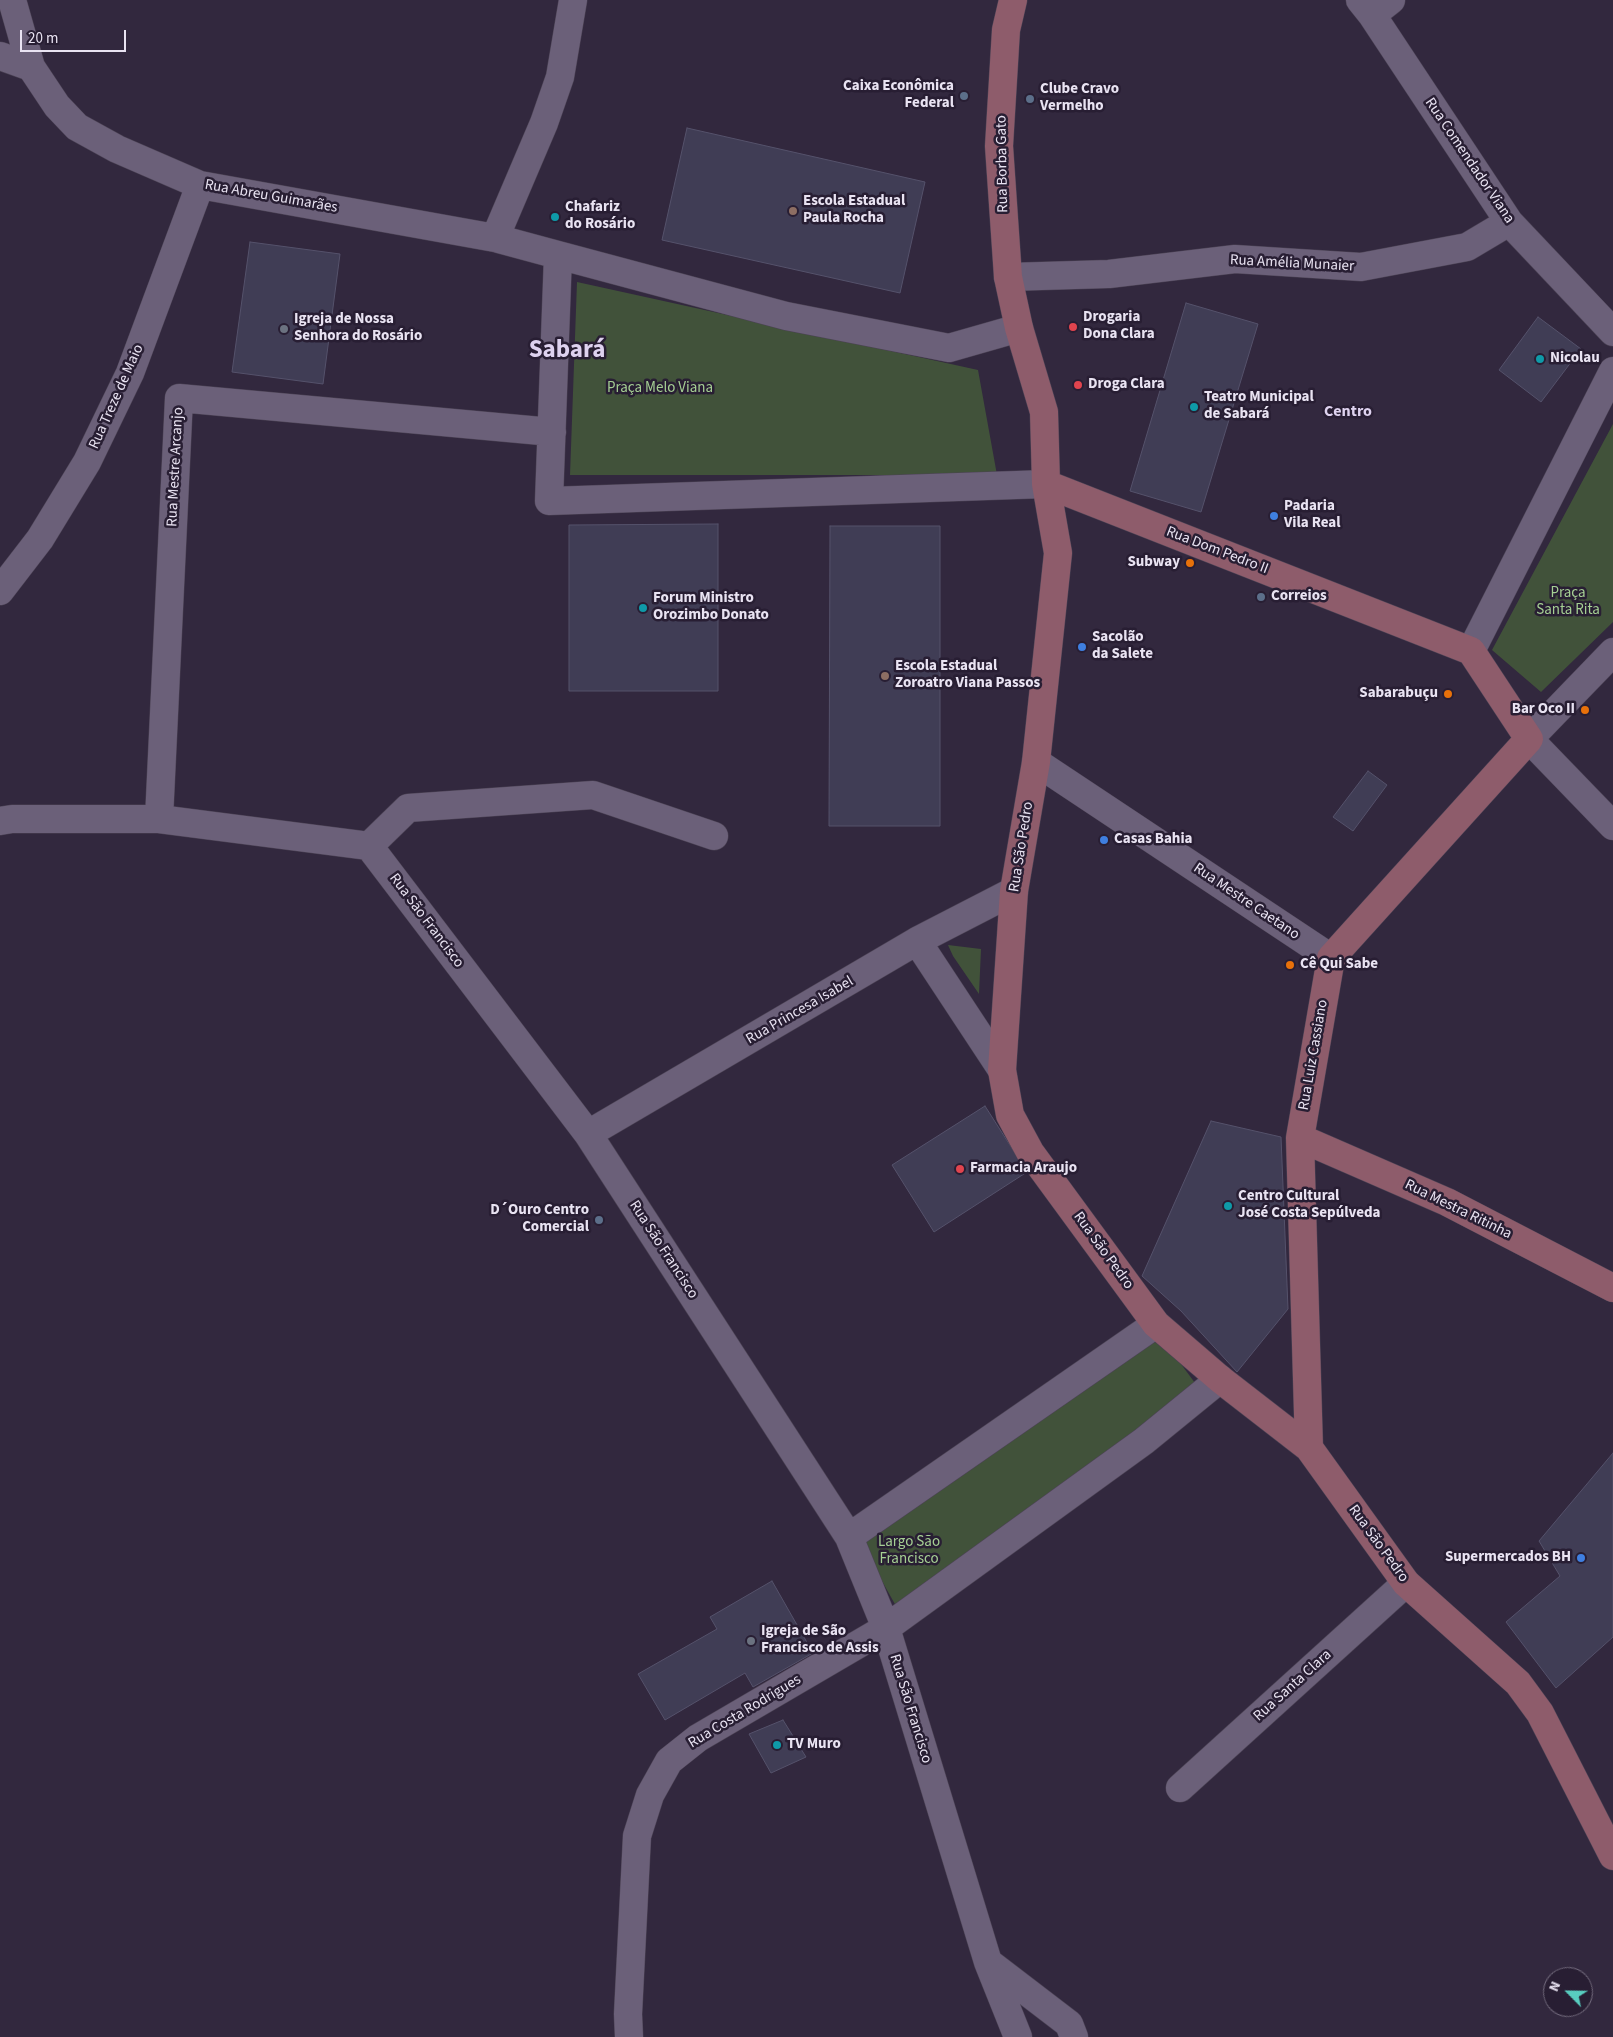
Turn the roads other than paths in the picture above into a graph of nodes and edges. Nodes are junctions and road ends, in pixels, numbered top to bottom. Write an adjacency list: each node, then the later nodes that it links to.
1 (12, 0): 6 (street, Rua Abreu Guimarães)
2 (573, 0): 9 (street)
3 (1013, 0): 11 (main road, Rua Borba Gato)
4 (1374, 5): 8 (street, Rua Comendador Viana)
5 (0, 56): 6 (street)
6 (31, 67): 7 (street, Rua Abreu Guimarães)
7 (200, 185): 9 (street, Rua Abreu Guimarães); 17 (street, Rua Treze de Maio)
8 (1509, 222): 11 (street, Rua Amélia Munaier); 13 (street, Rua Comendador Viana)
9 (495, 238): 10 (street, Rua Abreu Guimarães)
10 (558, 255): 12 (street); 15 (street)
11 (1008, 278): 12 (main road, Rua Borba Gato)
12 (1019, 328): 16 (main road)
13 (1613, 332)
14 (1613, 370): 18 (street)
15 (552, 432): 16 (street); 22 (street, Rua Mestre Arcanjo)
16 (1046, 484): 18 (main road, Rua Dom Pedro II); 21 (main road, Rua São Pedro)
17 (0, 591)
18 (1471, 652): 20 (main road)
19 (1613, 652): 20 (street)
20 (1529, 738): 24 (street); 29 (main road)
21 (1036, 762): 27 (main road, Rua São Pedro); 29 (street, Rua Mestre Caetano)
22 (159, 819): 23 (street); 26 (street)
23 (0, 820)
24 (1613, 826)
25 (714, 836): 26 (street)
26 (369, 846): 31 (street, Rua São Francisco)
27 (1014, 891): 28 (street, Rua Princesa Isabel); 30 (main road, Rua São Pedro)
28 (918, 941): 30 (street); 31 (street, Rua Princesa Isabel)
29 (1331, 958): 32 (main road, Rua Luiz Cassiano)
30 (1002, 1070): 34 (main road, Rua São Pedro)
31 (588, 1134): 37 (street, Rua São Francisco)
32 (1300, 1138): 33 (main road, Rua Mestra Ritinha); 36 (main road, Rua Luiz Cassiano)
33 (1613, 1288)
34 (1156, 1324): 35 (main road, Rua São Pedro); 37 (street)
35 (1220, 1379): 36 (main road, Rua São Pedro); 39 (street)
36 (1309, 1448): 38 (main road, Rua São Pedro)
37 (849, 1537): 39 (street, Rua São Francisco)
38 (1406, 1583): 40 (street, Rua Santa Clara); 41 (main road, Rua São Pedro)
39 (886, 1628): 42 (street, Rua São Francisco); 43 (street, Rua Costa Rodrigues)
40 (1180, 1788)
41 (1613, 1856)
42 (988, 1962): 44 (street, Rua São Francisco); 45 (street)
43 (629, 2037)
44 (1018, 2037)
45 (1074, 2037)

